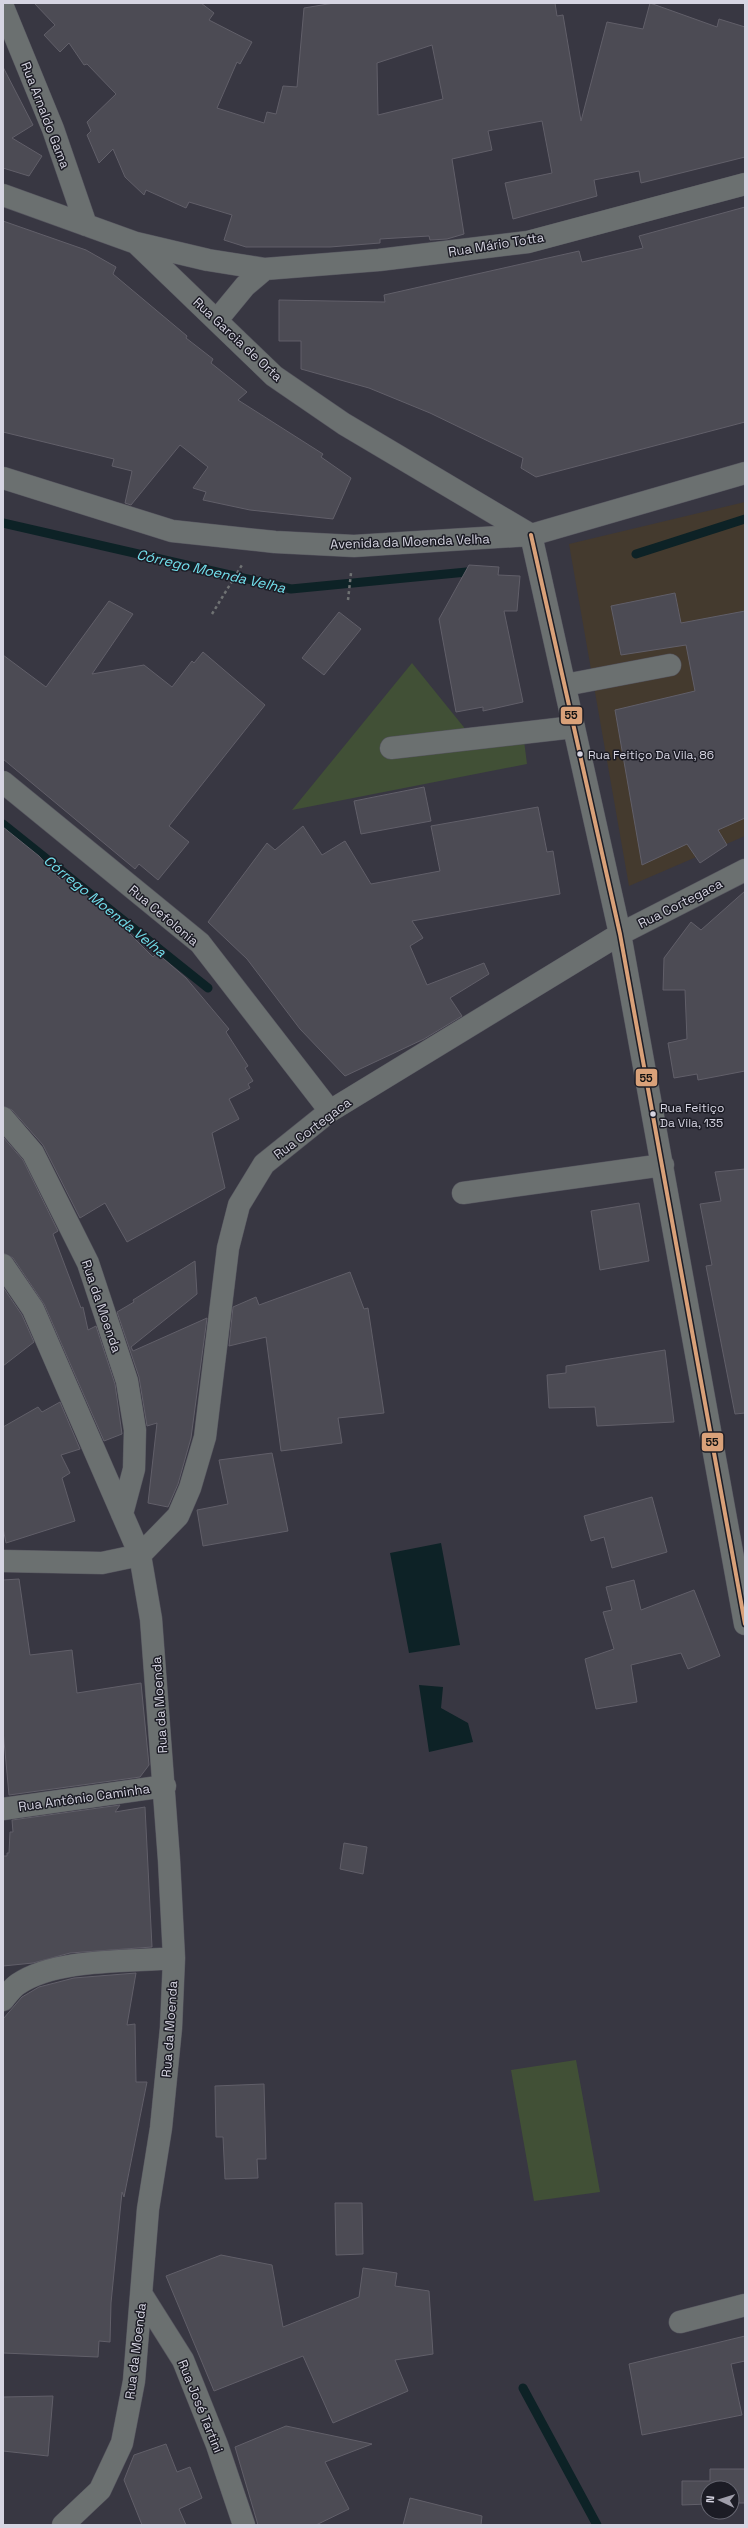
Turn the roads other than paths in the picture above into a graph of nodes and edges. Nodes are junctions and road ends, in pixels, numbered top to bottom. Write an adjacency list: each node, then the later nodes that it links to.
1 (3, 7): 4 (street, Rua Arnaldo Gama)
2 (745, 184): 6 (street, Rua Mário Totta)
3 (3, 195): 4 (street, Rua Garcia de Orta)
4 (86, 225): 5 (street, Rua Garcia de Orta)
5 (136, 243): 6 (street, Rua Mário Totta); 7 (street, Rua Garcia de Orta)
6 (265, 268): 7 (street)
7 (217, 320): 12 (street, Rua Garcia de Orta)
8 (745, 473): 12 (street, Avenida da Moenda Velha)
9 (3, 478): 10 (street, Avenida da Moenda Velha)
10 (33, 488): 11 (street); 12 (street, Avenida da Moenda Velha)
11 (3, 492)
12 (531, 535): 14 (street)
13 (670, 666): 14 (street)
14 (565, 685): 15 (street)
15 (574, 727): 16 (street); 19 (street)
16 (391, 748)
17 (3, 782): 20 (street, Rua Cefolonia)
18 (745, 870): 19 (street, Rua Cortegaca)
19 (620, 934): 20 (street, Rua Cortegaca); 22 (street)
20 (330, 1111): 26 (street, Rua Cortegaca)
21 (3, 1118): 25 (street, Rua da Moenda)
22 (663, 1165): 23 (street); 28 (street)
23 (463, 1193)
24 (3, 1265): 25 (street, Rua da Moenda)
25 (122, 1514): 26 (street, Rua da Moenda)
26 (140, 1555): 27 (street); 29 (street, Rua da Moenda)
27 (3, 1561)
28 (745, 1624)
29 (165, 1786): 30 (street, Rua Antônio Caminha); 31 (street, Rua da Moenda)
30 (3, 1808)
31 (174, 1958): 32 (street); 33 (street, Rua da Moenda)
32 (3, 2000)
33 (142, 2295): 36 (street, Rua da Moenda); 37 (street, Rua José Tartini)
34 (745, 2305): 35 (street)
35 (680, 2322)
36 (63, 2525)
37 (244, 2525)

